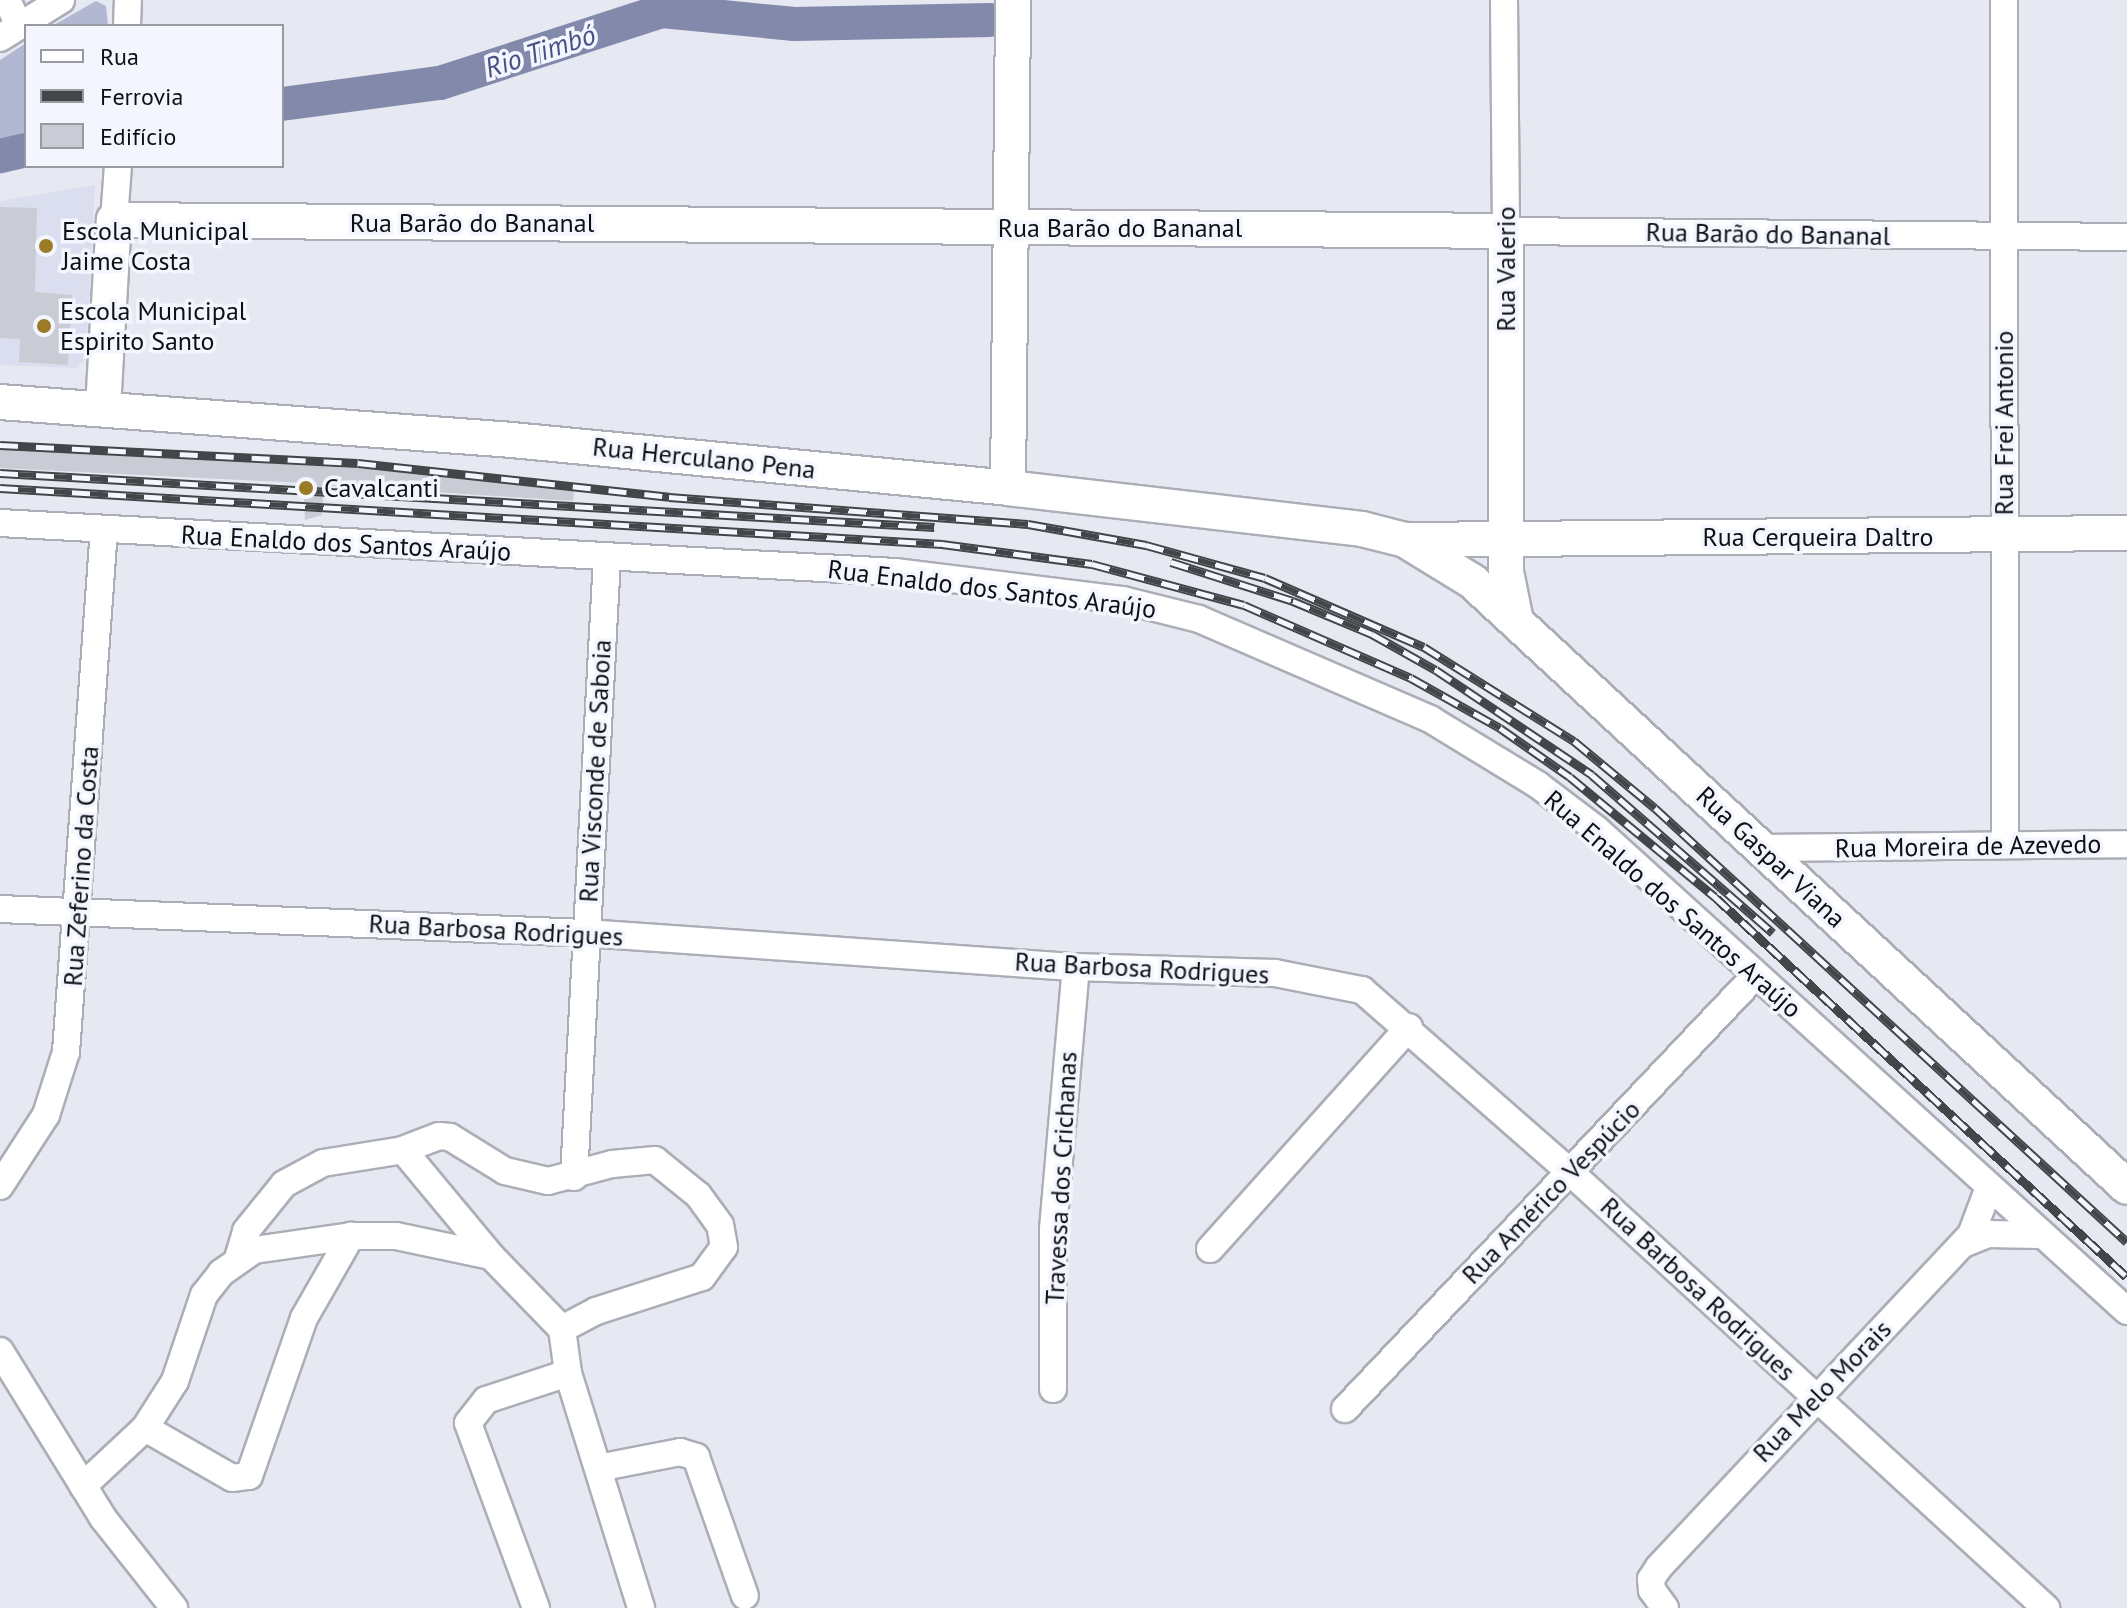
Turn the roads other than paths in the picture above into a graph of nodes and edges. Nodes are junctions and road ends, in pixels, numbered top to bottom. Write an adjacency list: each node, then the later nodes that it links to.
1 (7, 0): 8 (street)
2 (61, 0): 8 (street)
3 (128, 0): 7 (street)
4 (1013, 0): 11 (main road)
5 (1504, 0): 12 (street, Rua Valerio)
6 (2004, 0): 13 (street, Rua Frei Antonio)
7 (127, 24)
8 (9, 32)
9 (118, 168): 10 (street)
10 (114, 220): 11 (main road, Rua Barão do Bananal); 16 (main road)
11 (1008, 227): 12 (main road, Rua Barão do Bananal); 17 (main road)
12 (1506, 231): 13 (street, Rua Barão do Bananal); 22 (main road, Rua Valerio)
13 (2004, 236): 14 (street, Rua Barão do Bananal); 21 (street, Rua Frei Antonio)
14 (2127, 237)
15 (0, 402): 16 (main road, Rua Herculano Pena)
16 (103, 408): 17 (main road, Rua Herculano Pena)
17 (1008, 488): 23 (main road, Rua Herculano Pena)
18 (0, 523): 19 (street, Rua Enaldo dos Santos Araújo)
19 (104, 529): 24 (street, Rua Enaldo dos Santos Araújo); 30 (street, Rua Zeferino da Costa)
20 (2127, 533): 21 (main road, Rua Cerqueira Daltro)
21 (2004, 536): 22 (main road, Rua Cerqueira Daltro); 27 (street, Rua Frei Antonio)
22 (1508, 539): 23 (main road, Rua Cerqueira Daltro); 25 (main road)
23 (1405, 540): 25 (main road, Rua Gaspar Viana)
24 (607, 557): 31 (street, Rua Visconde de Saboia); 33 (street, Rua Enaldo dos Santos Araújo)
25 (1516, 621): 28 (main road, Rua Gaspar Viana)
26 (2127, 844): 27 (street, Rua Moreira de Azevedo)
27 (2005, 845): 28 (street, Rua Moreira de Azevedo)
28 (1762, 848): 37 (main road, Rua Gaspar Viana)
29 (0, 909): 30 (street, Rua Barbosa Rodrigues)
30 (77, 913): 31 (street, Rua Barbosa Rodrigues); 39 (street, Rua Zeferino da Costa)
31 (586, 933): 32 (street, Rua Barbosa Rodrigues); 38 (street, Rua Visconde de Saboia)
32 (1076, 967): 34 (street, Rua Barbosa Rodrigues); 51 (street, Travessa dos Crichanas)
33 (1756, 975): 36 (street, Rua Américo Vespúcio); 40 (street, Rua Enaldo dos Santos Araújo)
34 (1409, 1027): 36 (street, Rua Barbosa Rodrigues); 44 (street)
35 (403, 1150): 38 (street); 45 (street); 46 (street)
36 (1570, 1172): 52 (street, Rua Barbosa Rodrigues); 53 (street, Rua Américo Vespúcio)
37 (2120, 1174)
38 (574, 1177): 48 (street)
39 (0, 1186)
40 (1988, 1190): 41 (street, Rua Enaldo dos Santos Araújo); 43 (street, Rua Melo Morais)
41 (2039, 1235): 43 (street); 47 (street, Rua Enaldo dos Santos Araújo)
42 (351, 1236): 45 (street); 46 (street); 54 (street)
43 (1963, 1244): 52 (street, Rua Melo Morais)
44 (1210, 1249)
45 (491, 1256): 48 (street)
46 (238, 1258): 54 (street)
47 (2127, 1311)
48 (562, 1329): 50 (street)
49 (0, 1351): 56 (street)
50 (568, 1373): 55 (street); 60 (street)
51 (1053, 1389)
52 (1817, 1399): 58 (street, Rua Melo Morais); 62 (street, Rua Barbosa Rodrigues)
53 (1345, 1409)
54 (145, 1428): 56 (street)
55 (598, 1468): 57 (street); 61 (street)
56 (83, 1486): 59 (street)
57 (745, 1596)
58 (1658, 1599)
59 (174, 1608)
60 (536, 1608)
61 (641, 1608)
62 (2046, 1608)

